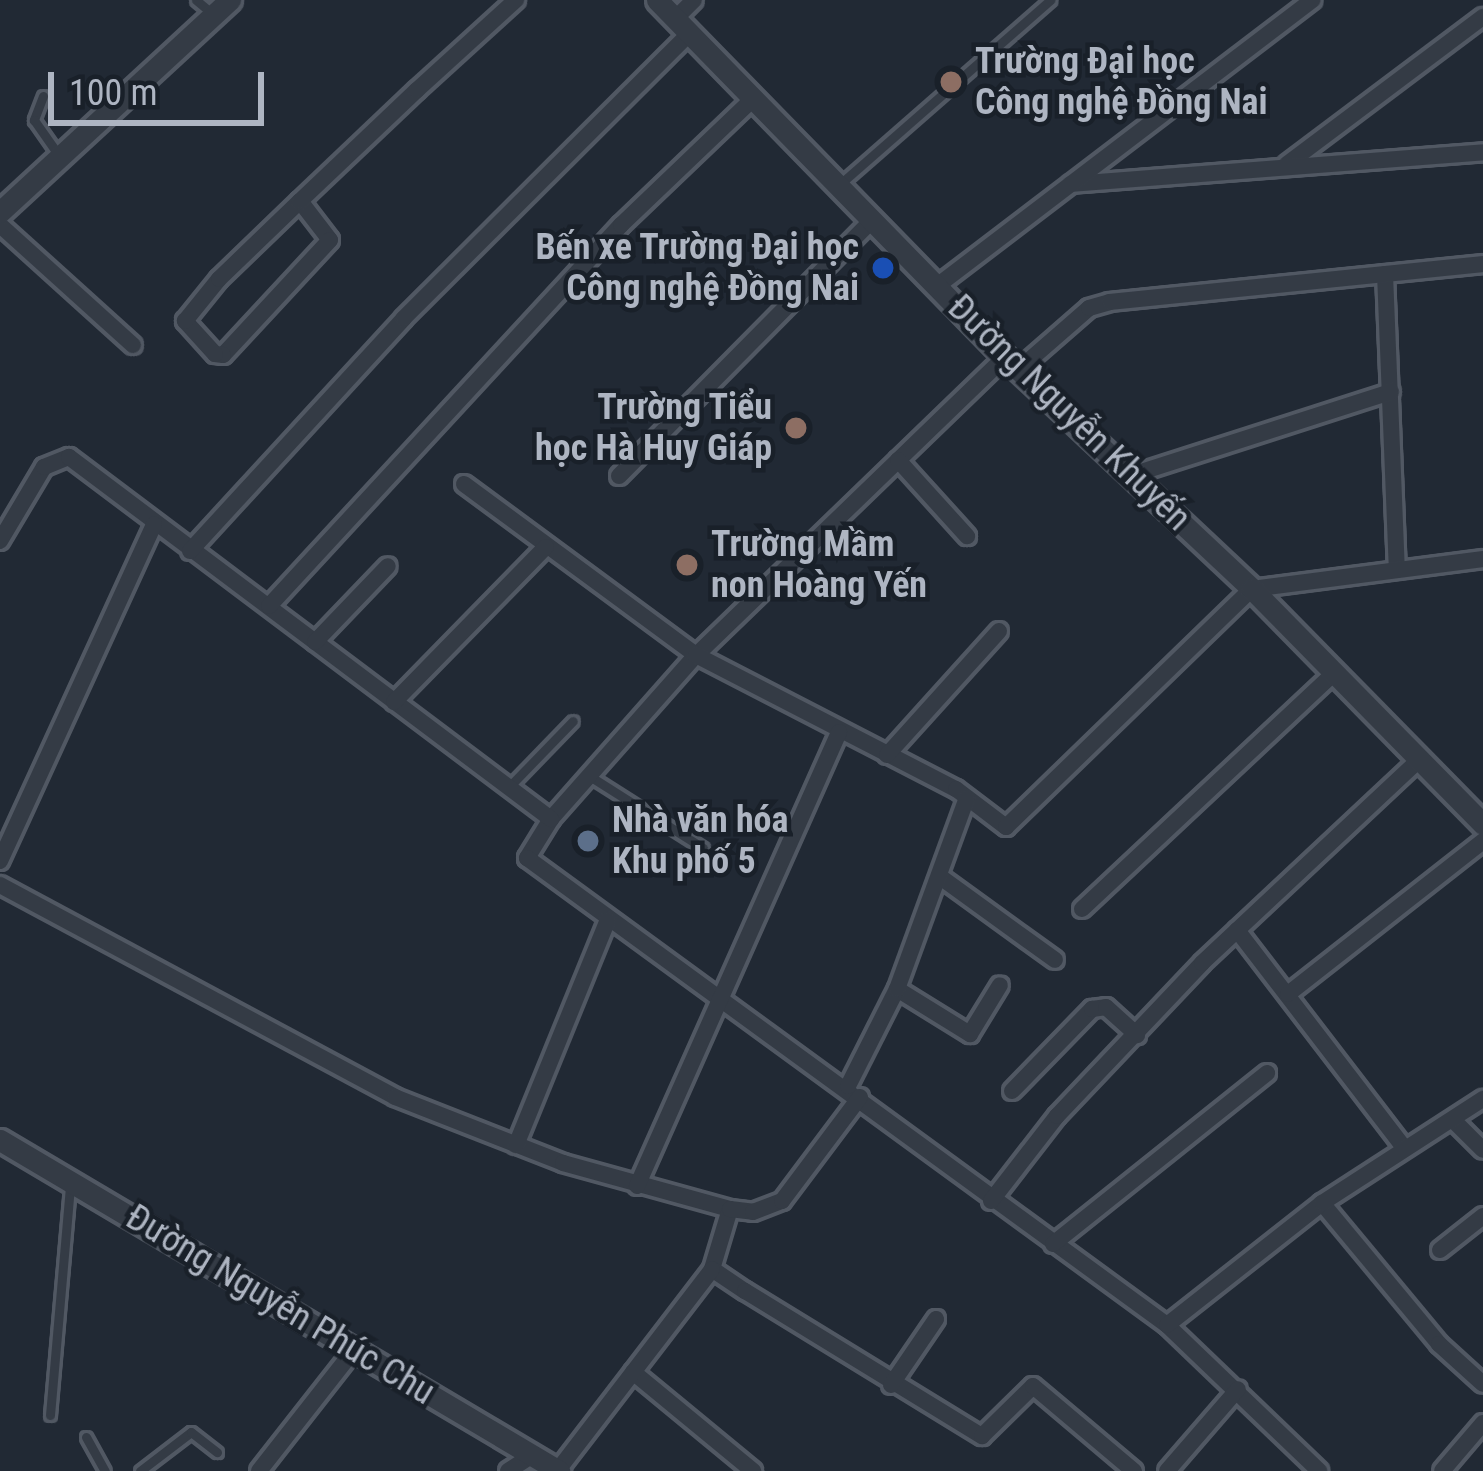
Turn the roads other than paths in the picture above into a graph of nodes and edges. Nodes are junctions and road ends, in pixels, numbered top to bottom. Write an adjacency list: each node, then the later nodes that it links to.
1 (516, 0): 16 (street)
2 (657, 0): 8 (street, Đường Nguyễn Khuyến)
3 (694, 0): 8 (street)
4 (1050, 0): 15 (lane)
5 (1312, 0): 14 (street)
6 (213, 5): 12 (street)
7 (1483, 17): 13 (street)
8 (683, 26): 10 (street, Đường Nguyễn Khuyến); 34 (street)
9 (43, 96): 12 (lane)
10 (754, 98): 15 (street, Đường Nguyễn Khuyến); 39 (street)
11 (1483, 152): 13 (street)
12 (60, 157): 17 (street)
13 (1286, 165): 14 (street)
14 (1070, 184): 22 (street)
15 (839, 185): 18 (street, Đường Nguyễn Khuyến)
16 (300, 201): 16 (street)
17 (0, 212)
18 (873, 219): 22 (street, Đường Nguyễn Khuyến); 28 (street)
19 (0, 225): 23 (street)
20 (1483, 264): 21 (street)
21 (1385, 274): 24 (street); 25 (street)
22 (937, 286): 24 (street, Đường Nguyễn Khuyến)
23 (134, 345)
24 (1012, 364): 26 (street); 27 (street, Đường Nguyễn Khuyến)
25 (1390, 392): 27 (street); 37 (street)
26 (898, 460): 31 (street); 42 (street)
27 (1132, 475): 38 (street, Đường Nguyễn Khuyến)
28 (619, 476)
29 (464, 484): 33 (street)
30 (154, 525): 32 (street); 34 (street); 56 (street)
31 (967, 536)
32 (0, 541)
33 (546, 548): 42 (street); 44 (street)
34 (190, 550): 39 (street)
35 (1483, 559): 37 (street)
36 (388, 566): 41 (street)
37 (1397, 570): 38 (street)
38 (1252, 590): 43 (street, Đường Nguyễn Khuyến); 51 (street)
39 (269, 606): 41 (street)
40 (999, 632): 47 (street)
41 (315, 642): 44 (street)
42 (696, 655): 46 (street); 49 (street)
43 (1334, 673): 48 (street, Đường Nguyễn Khuyến); 59 (street)
44 (394, 702): 50 (street)
45 (573, 721): 50 (lane)
46 (839, 732): 47 (street); 66 (street)
47 (887, 755): 51 (street)
48 (1421, 758): 53 (street, Đường Nguyễn Khuyến); 61 (street)
49 (588, 775): 52 (street); 55 (lane)
50 (508, 788): 52 (street)
51 (967, 798): 57 (street)
52 (551, 819): 60 (street)
53 (1483, 824)
54 (1483, 841): 65 (street)
55 (703, 848)
56 (0, 861)
57 (939, 876): 62 (street); 64 (street)
58 (0, 885): 74 (street)
59 (1082, 909)
60 (608, 920): 66 (street); 74 (street)
61 (1238, 930): 65 (street); 67 (street)
62 (1054, 960)
63 (1000, 985): 64 (street)
64 (897, 989): 70 (street)
65 (1288, 994): 75 (street)
66 (718, 998): 70 (street); 78 (street)
67 (1138, 1035): 69 (street); 79 (street)
68 (1267, 1073): 83 (street)
69 (1012, 1091)
70 (854, 1092): 79 (street); 81 (street)
71 (1483, 1099): 72 (street)
72 (1453, 1120): 75 (street); 76 (street)
73 (0, 1140): 77 (street, Đường Nguyễn Phúc Chu)
74 (516, 1145): 78 (street)
75 (1404, 1148): 80 (street)
76 (1483, 1150)
77 (71, 1179): 88 (street, Đường Nguyễn Phúc Chu); 93 (lane)
78 (637, 1186): 81 (street)
79 (991, 1201): 83 (street)
80 (1322, 1203): 87 (street); 90 (street)
81 (730, 1208): 85 (street)
82 (1483, 1216): 84 (street)
83 (1053, 1244): 87 (street)
84 (1440, 1250)
85 (712, 1269): 89 (street); 91 (street)
86 (935, 1319): 91 (street)
87 (1166, 1324): 92 (street)
88 (354, 1350): 97 (street, Đường Nguyễn Phúc Chu); 101 (street)
89 (633, 1372): 98 (street); 103 (street)
90 (1483, 1384)
91 (891, 1385): 104 (street)
92 (1238, 1389): 105 (street); 106 (street)
93 (50, 1414)
94 (1483, 1423): 107 (street)
95 (86, 1437): 99 (lane)
96 (217, 1452): 100 (lane)
97 (534, 1454): 98 (street, Đường Nguyễn Phúc Chu); 102 (street)
98 (558, 1470)
99 (105, 1471)
100 (140, 1471)
101 (259, 1471)
102 (508, 1471)
103 (753, 1471)
104 (1134, 1471)
105 (1167, 1471)
106 (1319, 1471)
107 (1442, 1471)

